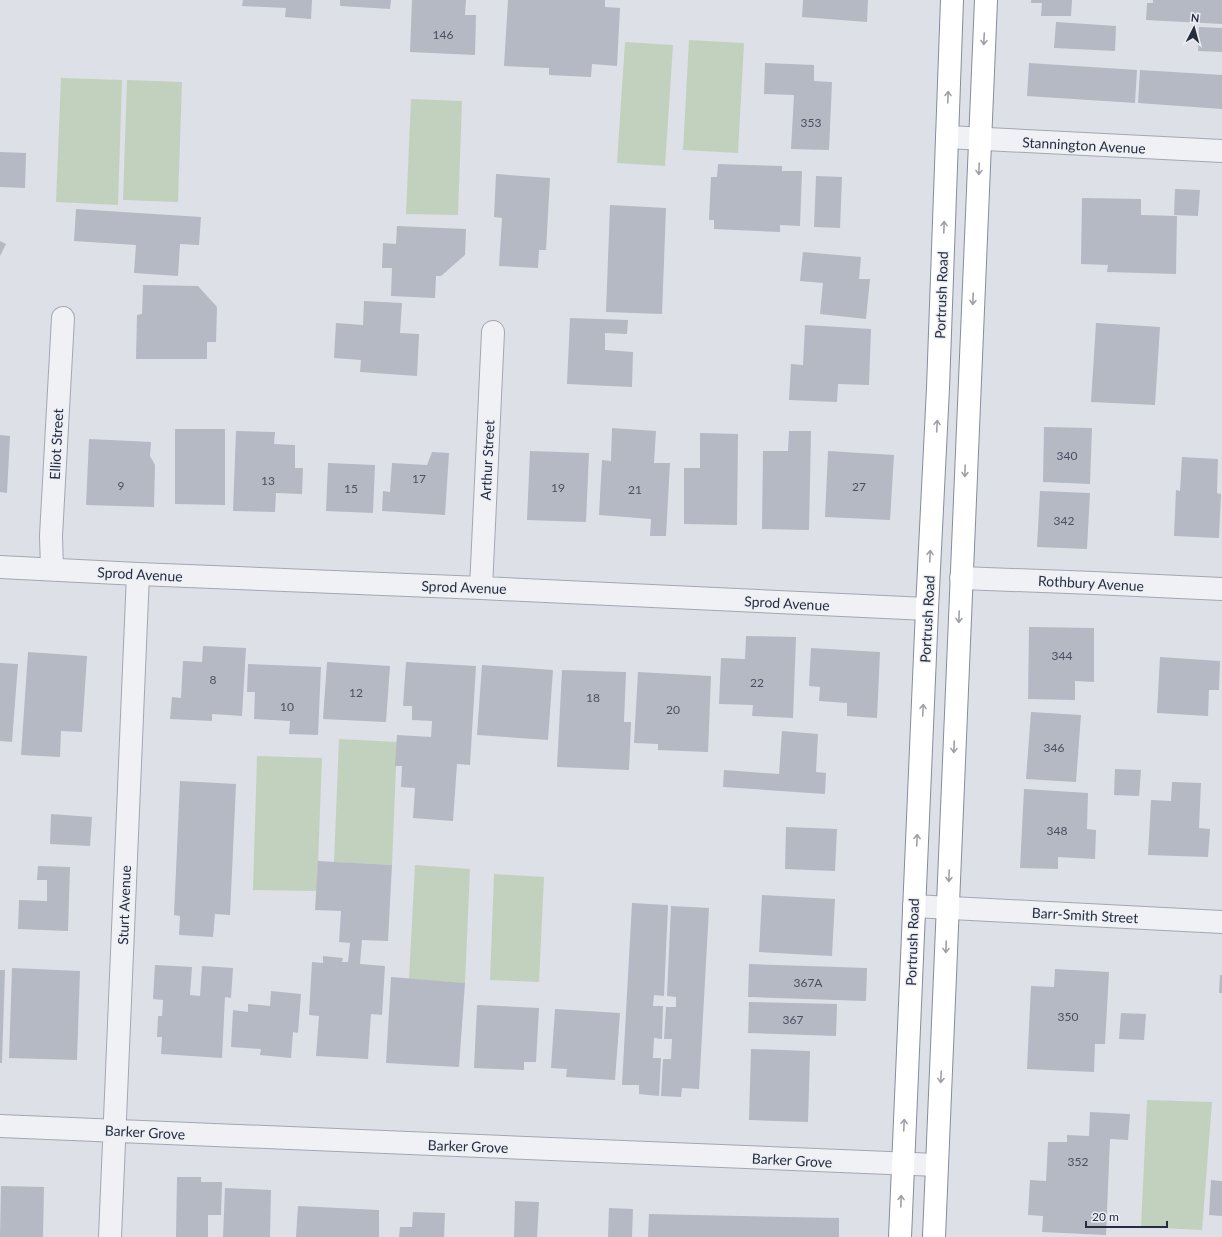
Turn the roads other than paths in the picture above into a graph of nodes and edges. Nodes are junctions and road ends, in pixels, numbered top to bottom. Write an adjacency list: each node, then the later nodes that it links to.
1 (952, 0): 3 (highway, Portrush Road, one-way to 1)
2 (986, 0): 4 (highway, one-way to 4)
3 (947, 137): 4 (street, Stannington Avenue); 14 (highway, Portrush Road, one-way to 3)
4 (980, 139): 5 (street, Stannington Avenue); 11 (highway, one-way to 11)
5 (1222, 151)
6 (63, 318): 9 (street, Elliot Street)
7 (493, 332): 12 (street, Arthur Street)
8 (0, 567): 9 (street, Sprod Avenue)
9 (52, 569): 10 (street, Sprod Avenue)
10 (138, 574): 12 (street, Sprod Avenue); 19 (street, Sturt Avenue)
11 (961, 578): 13 (street, Rothbury Avenue); 16 (highway, one-way to 16)
12 (481, 588): 14 (street, Sprod Avenue)
13 (1222, 589)
14 (927, 609): 15 (highway, Portrush Road, one-way to 14)
15 (914, 906): 16 (street, Barr-Smith Street); 20 (highway, Portrush Road, one-way to 15)
16 (948, 908): 17 (street, Barr-Smith Street); 21 (highway, one-way to 21)
17 (1222, 922)
18 (0, 1126): 19 (street, Barker Grove)
19 (115, 1130): 20 (street, Barker Grove); 22 (street, Sturt Avenue)
20 (903, 1164): 21 (street, Barker Grove); 23 (highway, Portrush Road, one-way to 20)
21 (937, 1165): 24 (highway)
22 (110, 1237)
23 (900, 1237)
24 (934, 1237)

